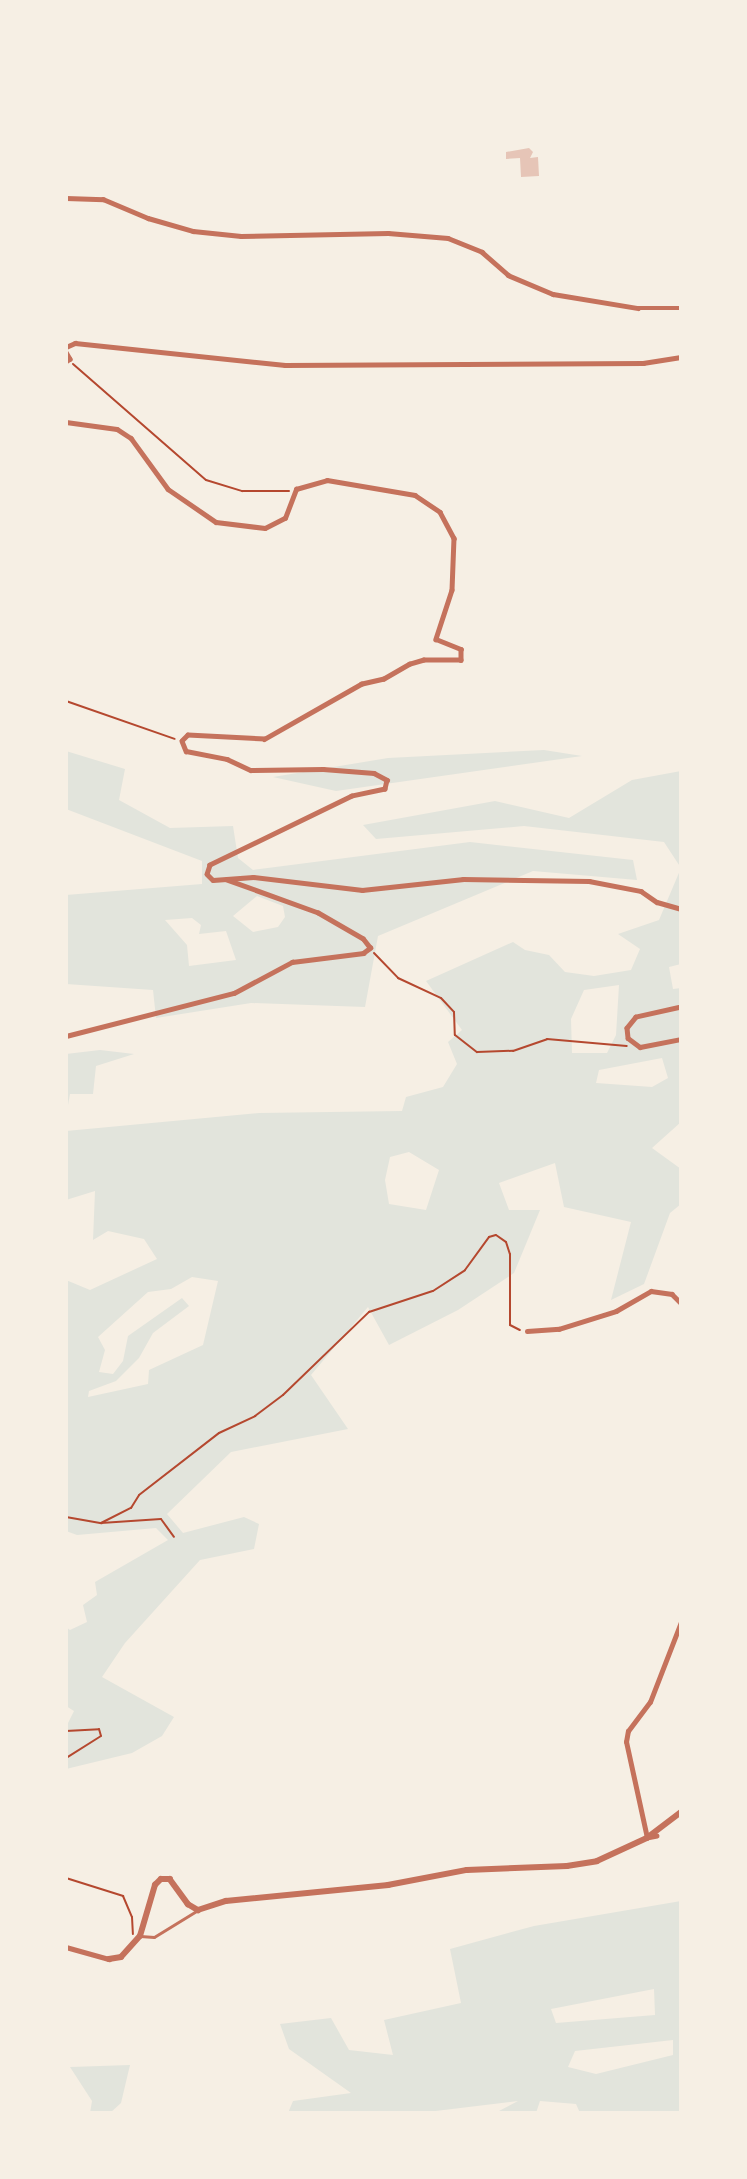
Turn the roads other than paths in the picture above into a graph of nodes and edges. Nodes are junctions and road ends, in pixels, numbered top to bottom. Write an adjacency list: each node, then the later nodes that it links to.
1 (66, 198): 2 (street)
2 (681, 308)
3 (66, 347): 5 (street)
4 (66, 352): 6 (street)
5 (681, 357)
6 (68, 360)
7 (66, 422): 8 (street)
8 (227, 880): 9 (street); 11 (street)
9 (681, 909)
10 (681, 1007): 12 (street)
11 (66, 1036)
12 (681, 1039)
13 (681, 1303): 14 (street)
14 (527, 1331)
15 (681, 1622): 18 (street)
16 (681, 1812): 18 (street)
17 (658, 1836): 18 (street)
18 (647, 1838): 19 (street)
19 (198, 1910): 20 (street); 20 (street)
20 (140, 1936): 22 (street)
21 (66, 1947): 22 (street)
22 (109, 1959)

